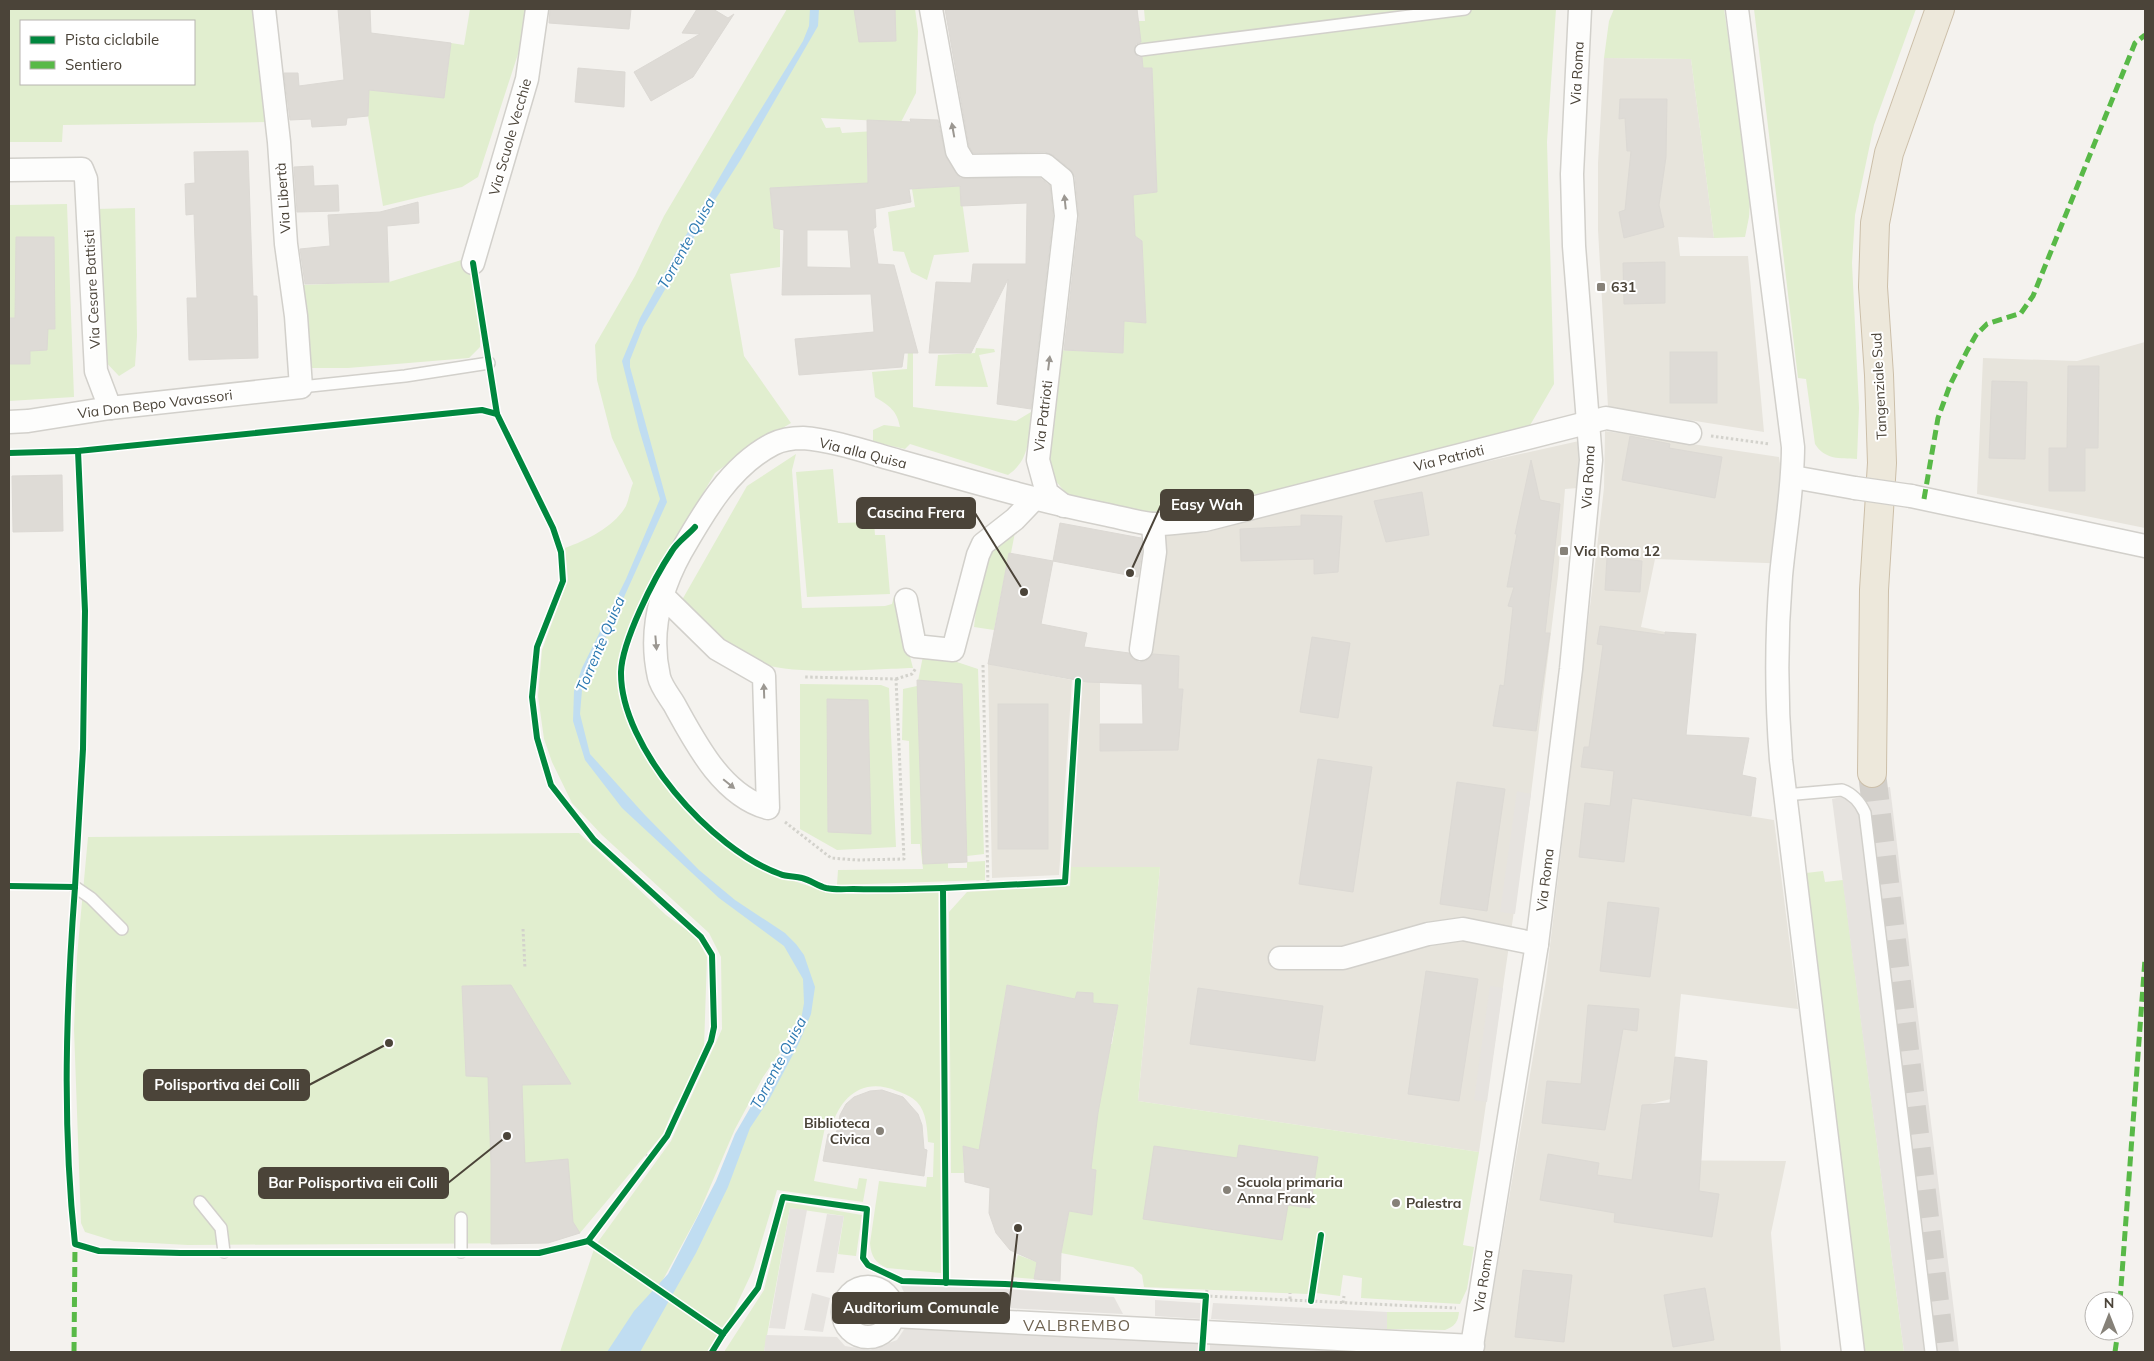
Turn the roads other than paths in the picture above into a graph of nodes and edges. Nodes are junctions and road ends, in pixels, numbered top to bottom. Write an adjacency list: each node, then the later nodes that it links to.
1 (264, 9): 12 (street, Via Libertà)
2 (538, 9): 10 (street, Via Scuole Vecchie)
3 (931, 9): 19 (street, Via Patrioti, one-way to 3)
4 (1465, 9): 8 (lane)
5 (1580, 9): 15 (street, Via Roma)
6 (1737, 9): 17 (street)
7 (1940, 9): 25 (highway, Tangenziale Sud)
8 (1141, 50)
9 (9, 170): 13 (street, Via Cesare Battisti)
10 (473, 262)
11 (490, 363): 12 (lane)
12 (301, 387): 13 (street, Via Don Bepo Vavassori)
13 (110, 408): 14 (street, Via Don Bepo Vavassori)
14 (9, 422)
15 (1589, 423): 16 (street, Via Patrioti); 20 (street, Via Patrioti); 29 (street, Via Roma)
16 (1690, 432)
17 (1792, 477): 21 (street, bridge); 26 (street)
18 (1035, 498): 19 (street, Via alla Quisa); 22 (street, Via alla Quisa); 23 (street)
19 (1064, 506): 20 (street, Via Patrioti)
20 (1153, 524): 24 (street)
21 (2144, 546)
22 (662, 595): 22 (street, Via alla Quisa, one-way to 22)
23 (906, 600)
24 (1141, 649)
25 (1872, 773)
26 (1785, 795): 37 (street); 38 (lane)
27 (75, 887): 28 (lane)
28 (122, 929)
29 (1537, 944): 30 (street); 36 (street, Via Roma)
30 (1280, 958)
31 (200, 1202): 33 (lane)
32 (460, 1218): 34 (lane)
33 (224, 1252)
34 (461, 1252)
35 (893, 1316): 36 (street)
36 (1472, 1349)
37 (1853, 1352)
38 (1932, 1352)

